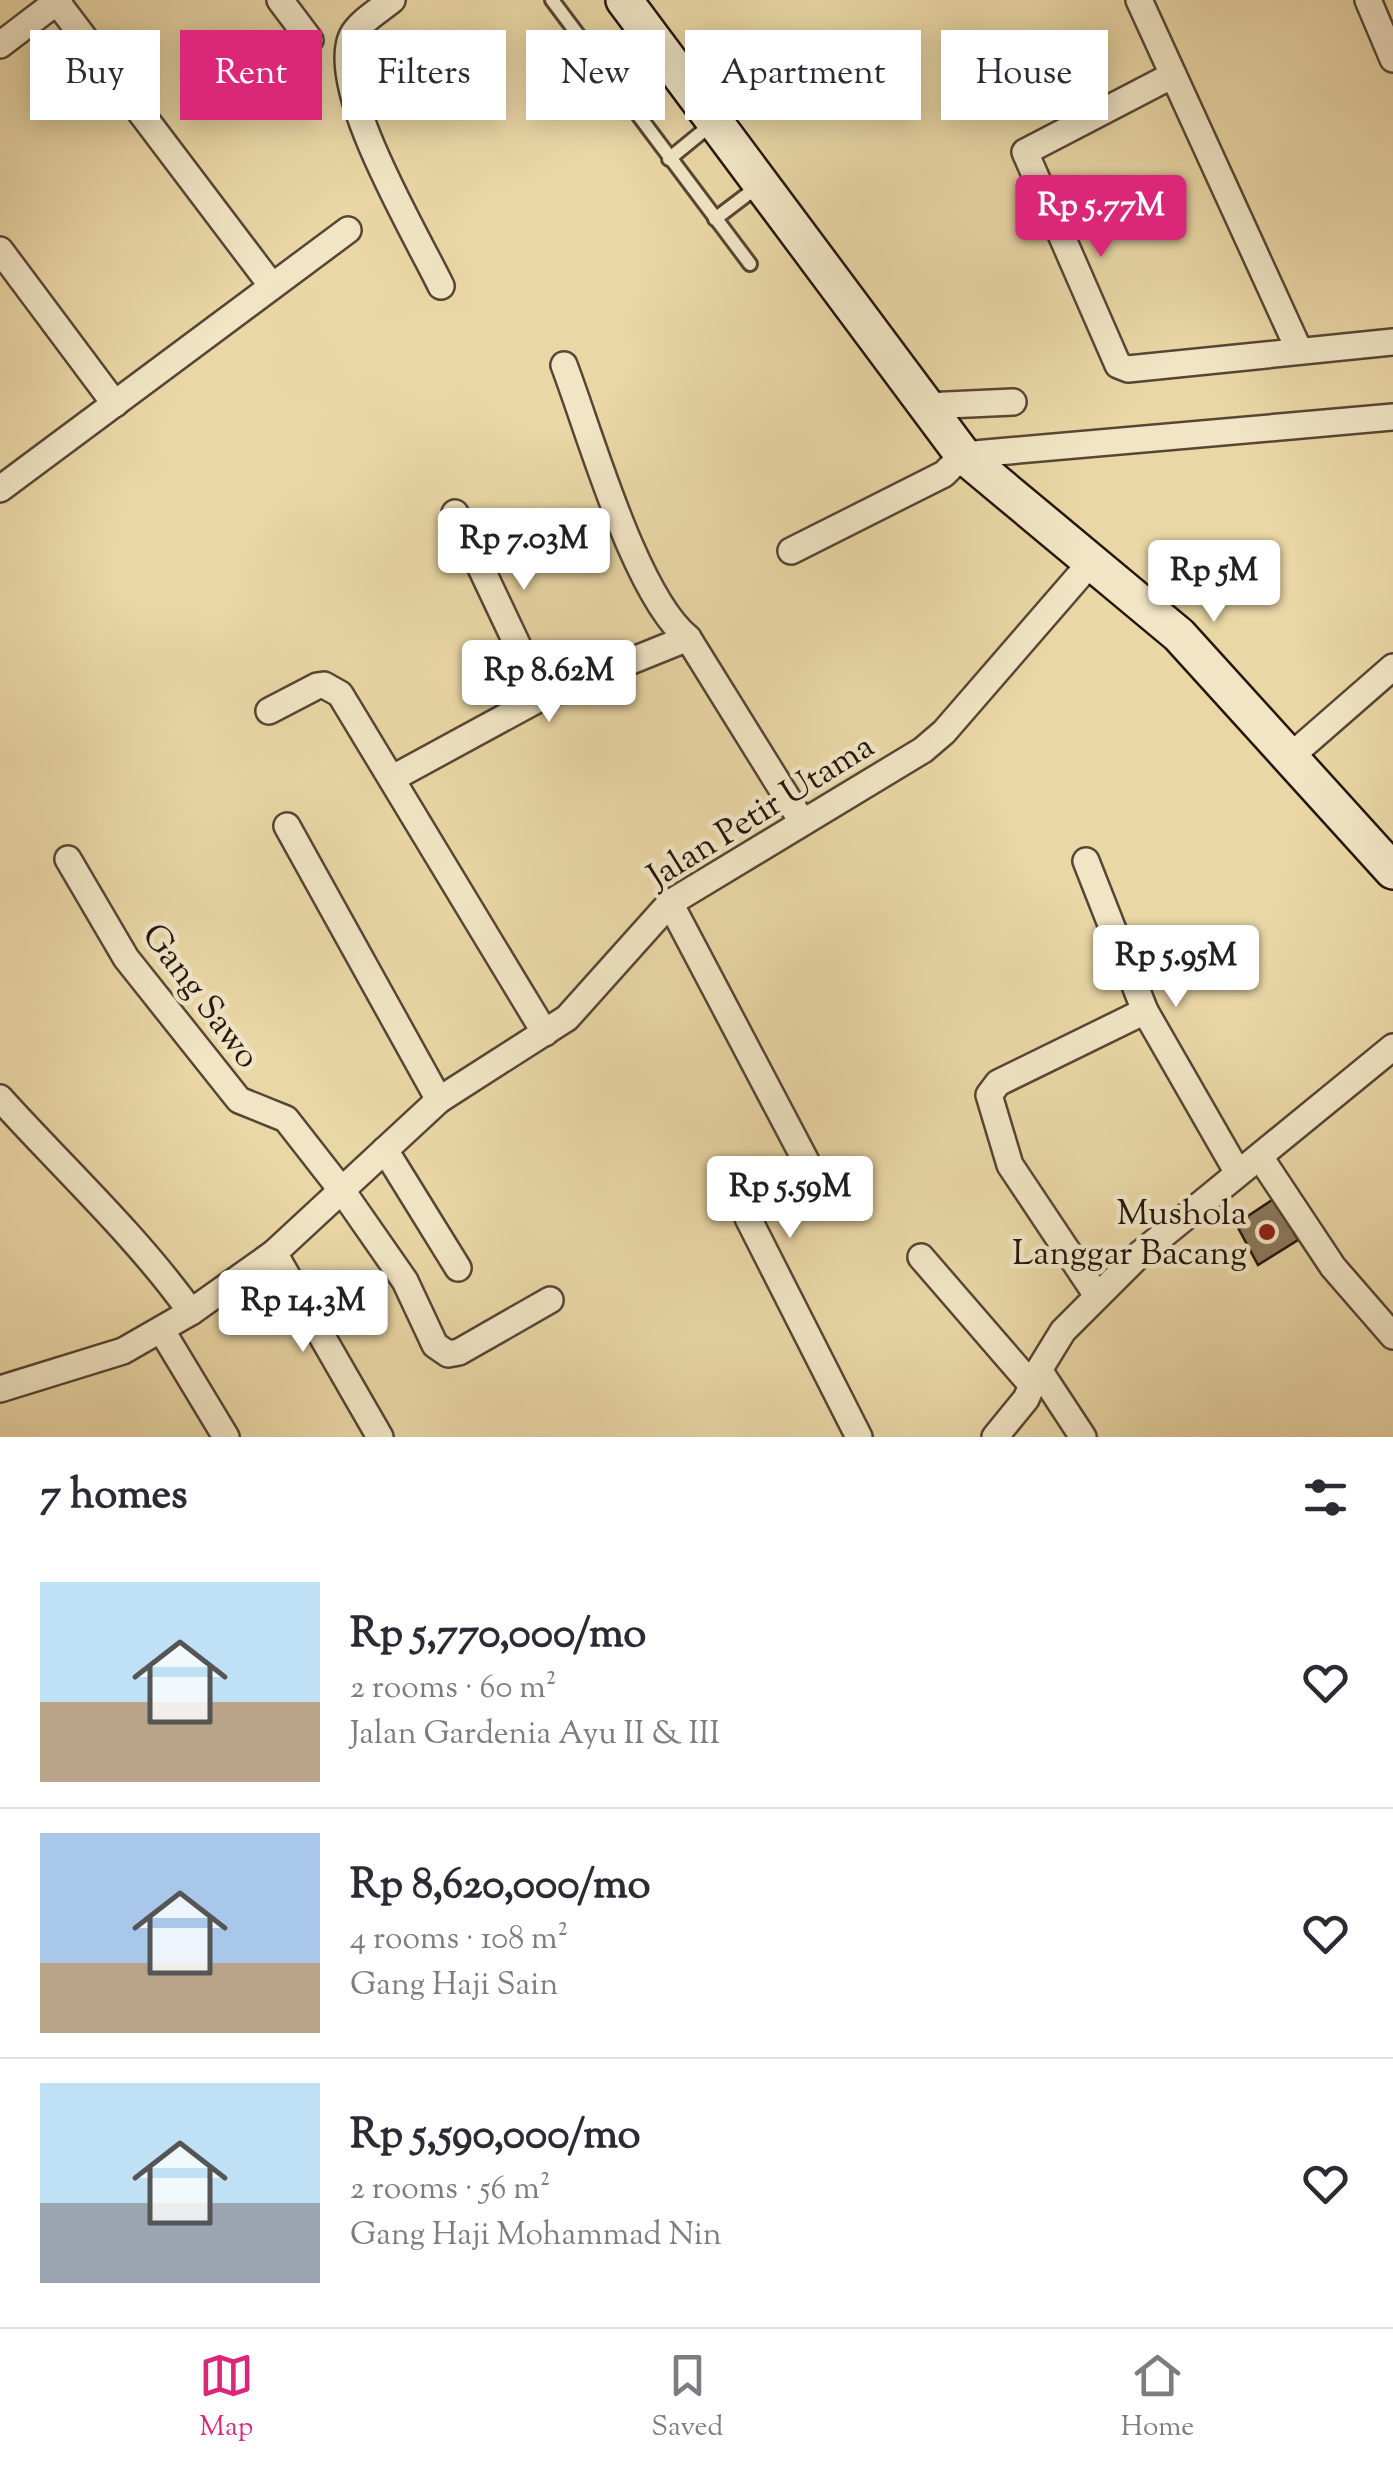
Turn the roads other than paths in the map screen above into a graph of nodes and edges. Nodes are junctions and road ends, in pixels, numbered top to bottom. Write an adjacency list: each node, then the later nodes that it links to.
1 (280, 0): 8 (street)
2 (392, 0): 20 (street)
3 (552, 0): 13 (lane)
4 (624, 0): 12 (main road)
5 (1139, 0): 11 (street)
6 (1368, 0): 10 (street)
7 (58, 1): 9 (street); 19 (street)
8 (302, 30)
9 (0, 45)
10 (1393, 59)
11 (1173, 75): 22 (street); 22 (street)
12 (710, 126): 13 (lane); 14 (main road)
13 (669, 159): 15 (lane)
14 (756, 188): 15 (lane); 27 (main road)
15 (715, 219): 18 (lane)
16 (348, 230): 19 (street)
17 (0, 250): 25 (street)
18 (750, 264)
19 (272, 286): 25 (street)
20 (442, 286)
21 (1393, 342): 22 (street)
22 (1299, 350)
23 (564, 365): 32 (street)
24 (1013, 402): 27 (street)
25 (115, 404): 28 (street)
26 (1393, 417): 27 (street)
27 (946, 434): 30 (street); 31 (main road)
28 (0, 489)
29 (455, 512): 34 (street)
30 (792, 550)
31 (1093, 560): 36 (main road); 38 (street, Jalan Petir Utama)
32 (688, 638): 34 (street); 38 (street)
33 (1393, 667): 36 (street)
34 (542, 697): 37 (street)
35 (270, 711): 37 (street)
36 (1291, 756): 42 (main road)
37 (392, 778): 45 (street)
38 (801, 820): 43 (street, Jalan Petir Utama)
39 (287, 826): 48 (street)
40 (68, 859): 52 (street, Gang Sawo)
41 (1086, 860): 44 (street)
42 (1393, 871)
43 (670, 904): 45 (street, Jalan Petir Utama); 65 (street)
44 (1146, 1012): 51 (street); 56 (street)
45 (545, 1033): 48 (street, Jalan Petir Utama)
46 (1393, 1046): 50 (street)
47 (0, 1098): 58 (street)
48 (439, 1100): 49 (street, Jalan Petir Utama)
49 (385, 1150): 52 (street, Jalan Petir Utama); 55 (street)
50 (1260, 1157): 51 (street); 60 (street)
51 (1238, 1173): 56 (street)
52 (344, 1192): 53 (street, Jalan Petir Utama); 57 (street, Gang Sawo)
53 (274, 1254): 58 (street, Jalan Petir Utama); 64 (street)
54 (921, 1257): 61 (street)
55 (458, 1268)
56 (1096, 1294): 61 (street)
57 (550, 1300)
58 (191, 1312): 59 (street, Jalan Petir Utama)
59 (162, 1331): 62 (street, Jalan Petir Utama); 63 (street)
60 (1393, 1336)
61 (1034, 1376): 66 (street); 67 (street)
62 (0, 1389)
63 (226, 1437)
64 (380, 1437)
65 (859, 1437)
66 (996, 1437)
67 (1083, 1437)

